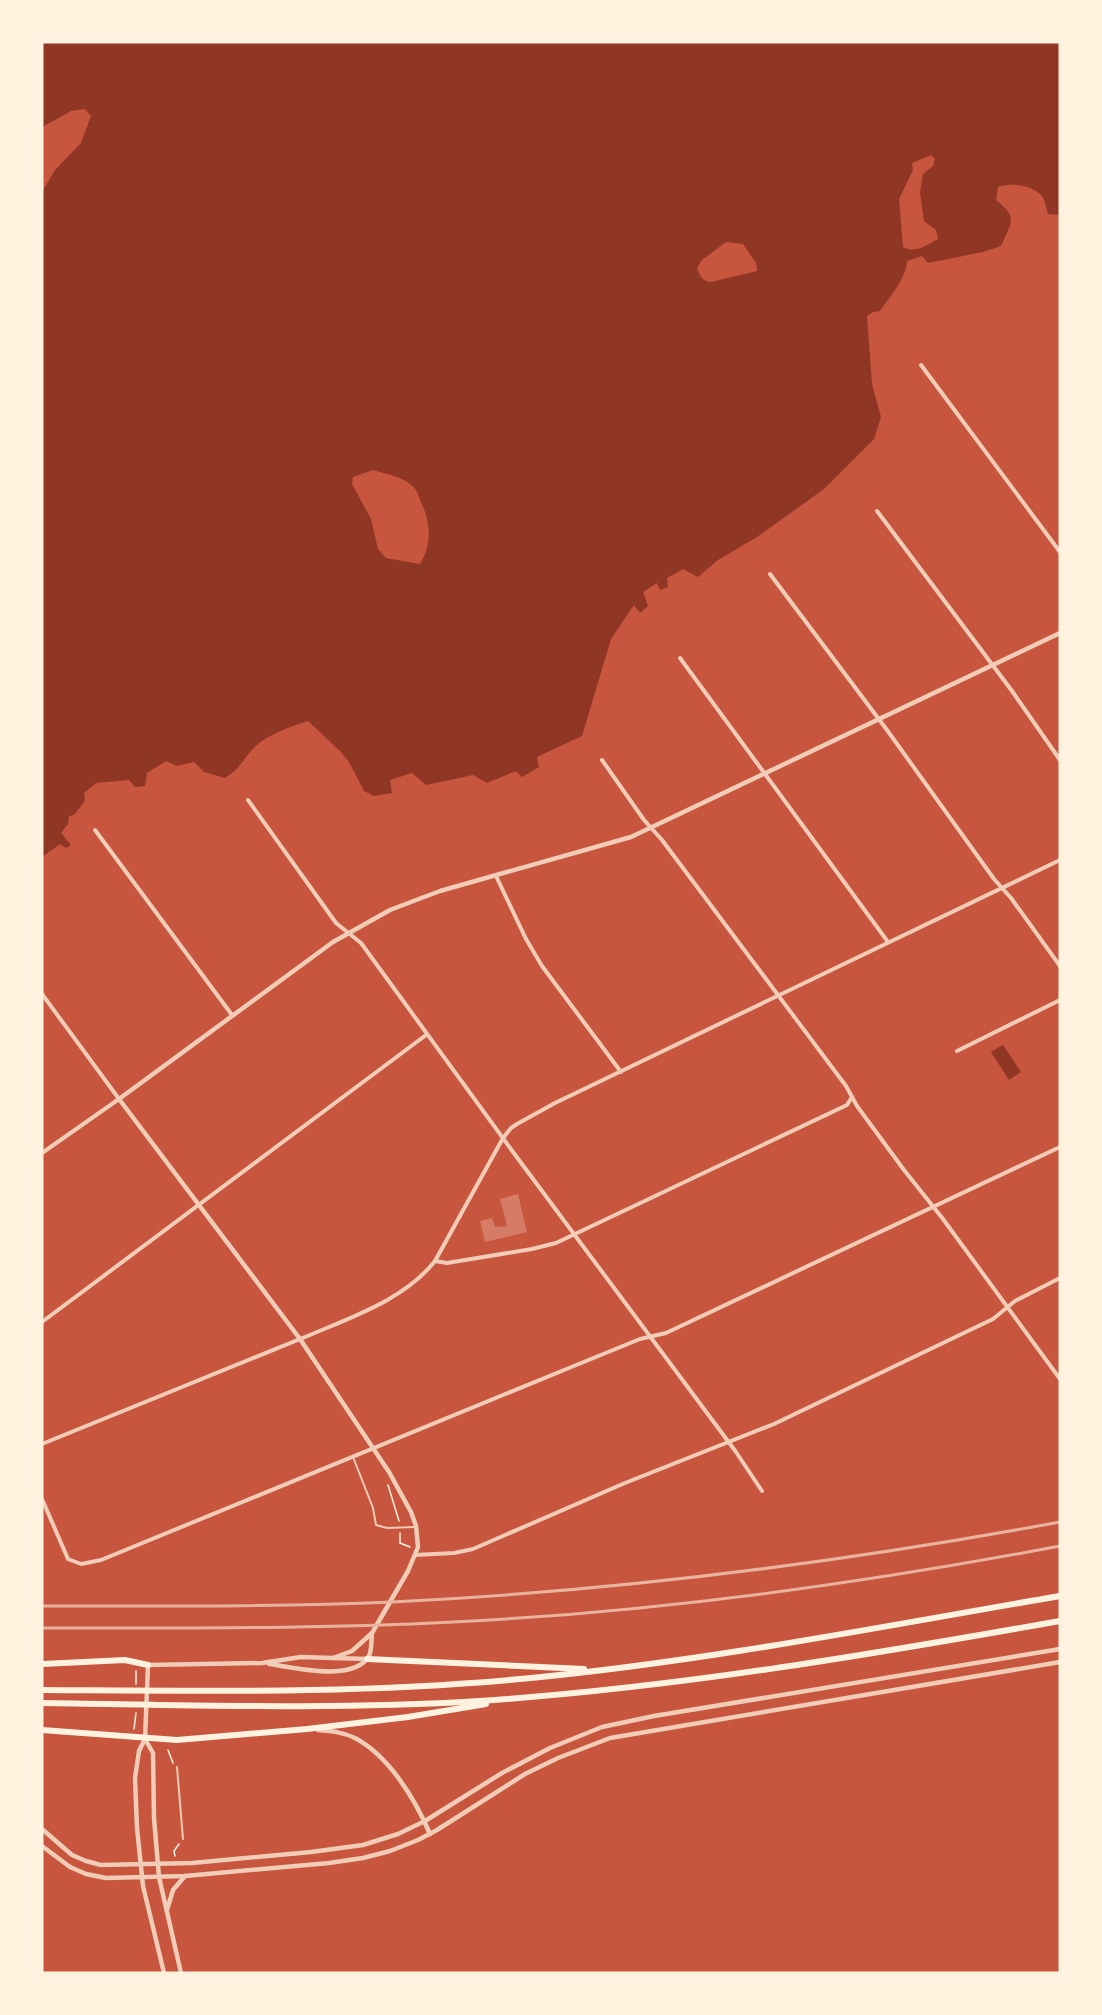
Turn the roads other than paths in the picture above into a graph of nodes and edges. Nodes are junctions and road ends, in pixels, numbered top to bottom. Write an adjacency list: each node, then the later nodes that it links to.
1 (921, 364): 3 (street)
2 (877, 511): 7 (street)
3 (1060, 552)
4 (770, 574): 8 (street)
5 (1060, 633): 7 (street)
6 (680, 658): 11 (street)
7 (992, 665): 8 (street); 10 (street)
8 (879, 720): 11 (street); 17 (street)
9 (602, 760): 13 (street)
10 (1060, 760)
11 (766, 774): 13 (street); 19 (street)
12 (248, 800): 18 (street)
13 (652, 828): 16 (street); 22 (street)
14 (95, 830): 24 (street)
15 (1060, 860): 17 (street)
16 (496, 876): 18 (street); 27 (street)
17 (1002, 888): 19 (street); 20 (street)
18 (348, 933): 24 (street); 25 (street)
19 (888, 942): 22 (street)
20 (1060, 966)
21 (42, 994): 29 (street)
22 (777, 996): 27 (street); 28 (street)
23 (1060, 1000): 26 (street)
24 (232, 1015): 29 (street)
25 (426, 1035): 30 (street); 33 (street)
26 (957, 1051)
27 (621, 1072): 30 (street)
28 (852, 1097): 34 (street); 35 (street)
29 (119, 1099): 32 (street); 33 (street)
30 (504, 1138): 35 (street); 36 (street)
31 (1060, 1147): 34 (street)
32 (42, 1153)
33 (200, 1204): 39 (street); 41 (street)
34 (933, 1208): 38 (street); 40 (street)
35 (575, 1235): 36 (street); 40 (street)
36 (435, 1261): 41 (street)
37 (1060, 1278): 38 (street)
38 (1006, 1307): 42 (street); 43 (street)
39 (42, 1322)
40 (651, 1336): 43 (street); 45 (street)
41 (300, 1339): 44 (street); 45 (street)
42 (1060, 1378)
43 (728, 1442): 47 (street); 50 (street)
44 (42, 1444)
45 (373, 1449): 46 (street); 49 (street)
46 (353, 1457): 48 (street); 49 (lane)
47 (762, 1491)
48 (42, 1499)
49 (416, 1526): 50 (street)
50 (416, 1555): 53 (street)
51 (1060, 1596): 61 (highway)
52 (1060, 1621): 63 (highway)
53 (372, 1633): 55 (street); 56 (street)
54 (1060, 1649): 69 (street)
55 (333, 1658): 56 (street); 58 (street)
56 (367, 1659): 58 (street); 61 (highway)
57 (1060, 1662): 71 (street)
58 (262, 1663): 60 (street)
59 (42, 1664): 60 (highway)
60 (148, 1665): 67 (street)
61 (603, 1670): 62 (highway)
62 (42, 1690)
63 (528, 1697): 64 (highway); 65 (highway)
64 (42, 1703)
65 (307, 1729): 67 (highway); 69 (street)
66 (42, 1730): 67 (highway)
67 (145, 1739): 75 (street); 76 (street)
68 (177, 1767): 73 (lane)
69 (425, 1821): 71 (street); 72 (street); 76 (street)
70 (42, 1829): 75 (street)
71 (437, 1830): 72 (street)
72 (430, 1834): 78 (street)
73 (183, 1839)
74 (42, 1846): 79 (street)
75 (140, 1864): 76 (street); 79 (street)
76 (157, 1864): 77 (street)
77 (159, 1876): 78 (street); 79 (street); 80 (street)
78 (185, 1876): 80 (street)
79 (141, 1877): 81 (street)
80 (166, 1912): 82 (street)
81 (164, 1973)
82 (181, 1973)

